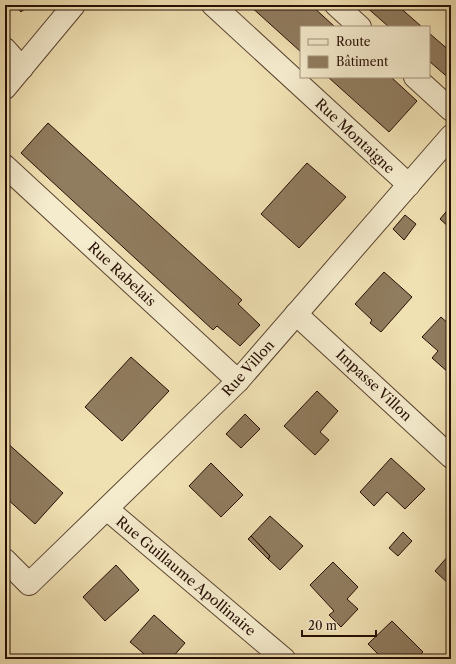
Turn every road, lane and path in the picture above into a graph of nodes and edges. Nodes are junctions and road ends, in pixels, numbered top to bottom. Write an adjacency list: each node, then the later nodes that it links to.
1 (74, 5): 6 (street)
2 (213, 5): 12 (street, Rue Montaigne)
3 (336, 5): 4 (street)
4 (359, 26)
5 (5, 49): 6 (street)
6 (22, 68): 8 (street)
7 (416, 78): 9 (street)
8 (5, 88)
9 (451, 110)
10 (451, 136): 12 (street, Rue Villon)
11 (5, 166): 14 (street, Rue Rabelais)
12 (409, 185): 13 (street, Rue Villon)
13 (296, 314): 14 (street, Rue Villon); 15 (street, Impasse Villon)
14 (238, 381): 16 (street, Rue Villon)
15 (451, 456)
16 (107, 509): 17 (street, Rue Villon); 18 (street, Rue Guillaume Apollinaire)
17 (5, 560)
18 (284, 659)

